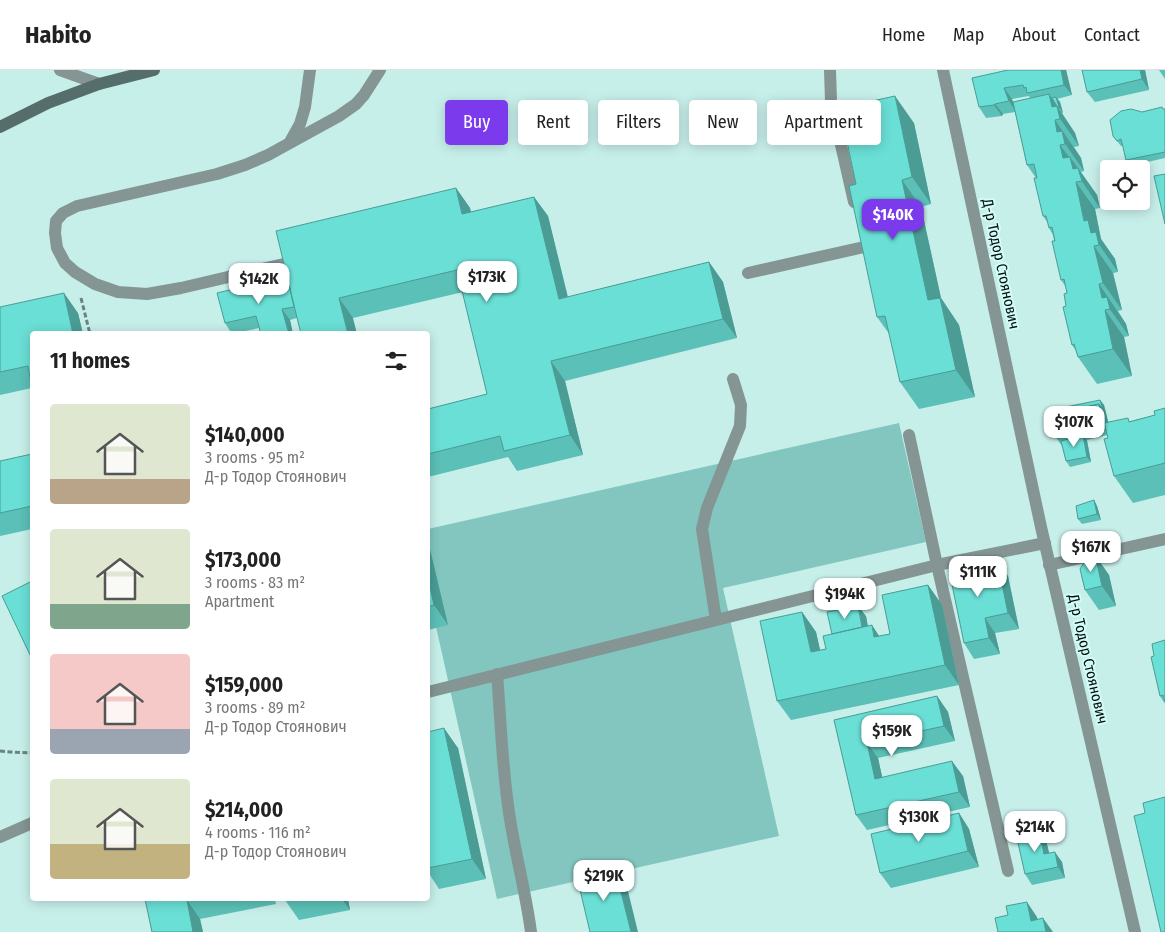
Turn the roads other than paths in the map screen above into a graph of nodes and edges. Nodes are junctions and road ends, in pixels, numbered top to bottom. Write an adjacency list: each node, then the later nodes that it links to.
1 (60, 70): 7 (street)
2 (154, 70): 7 (main road)
3 (310, 70): 9 (street)
4 (380, 70): 9 (street)
5 (830, 70): 10 (street)
6 (943, 70): 17 (street, Д-р Тодор Стоянович)
7 (99, 84): 8 (main road)
8 (0, 127)
9 (290, 142): 12 (street)
10 (856, 211)
11 (864, 247): 13 (street)
12 (288, 263)
13 (748, 273)
14 (733, 379): 20 (street)
15 (909, 435): 18 (street)
16 (1165, 539): 19 (street)
17 (1045, 543): 18 (street); 19 (street, Д-р Тодор Стоянович)
18 (937, 565): 20 (street); 25 (street)
19 (1049, 565): 27 (street, Д-р Тодор Стоянович)
20 (716, 620): 21 (street)
21 (497, 674): 22 (street); 26 (street)
22 (430, 691)
23 (30, 824): 24 (street)
24 (0, 837)
25 (1008, 871)
26 (531, 932)
27 (1135, 932)

